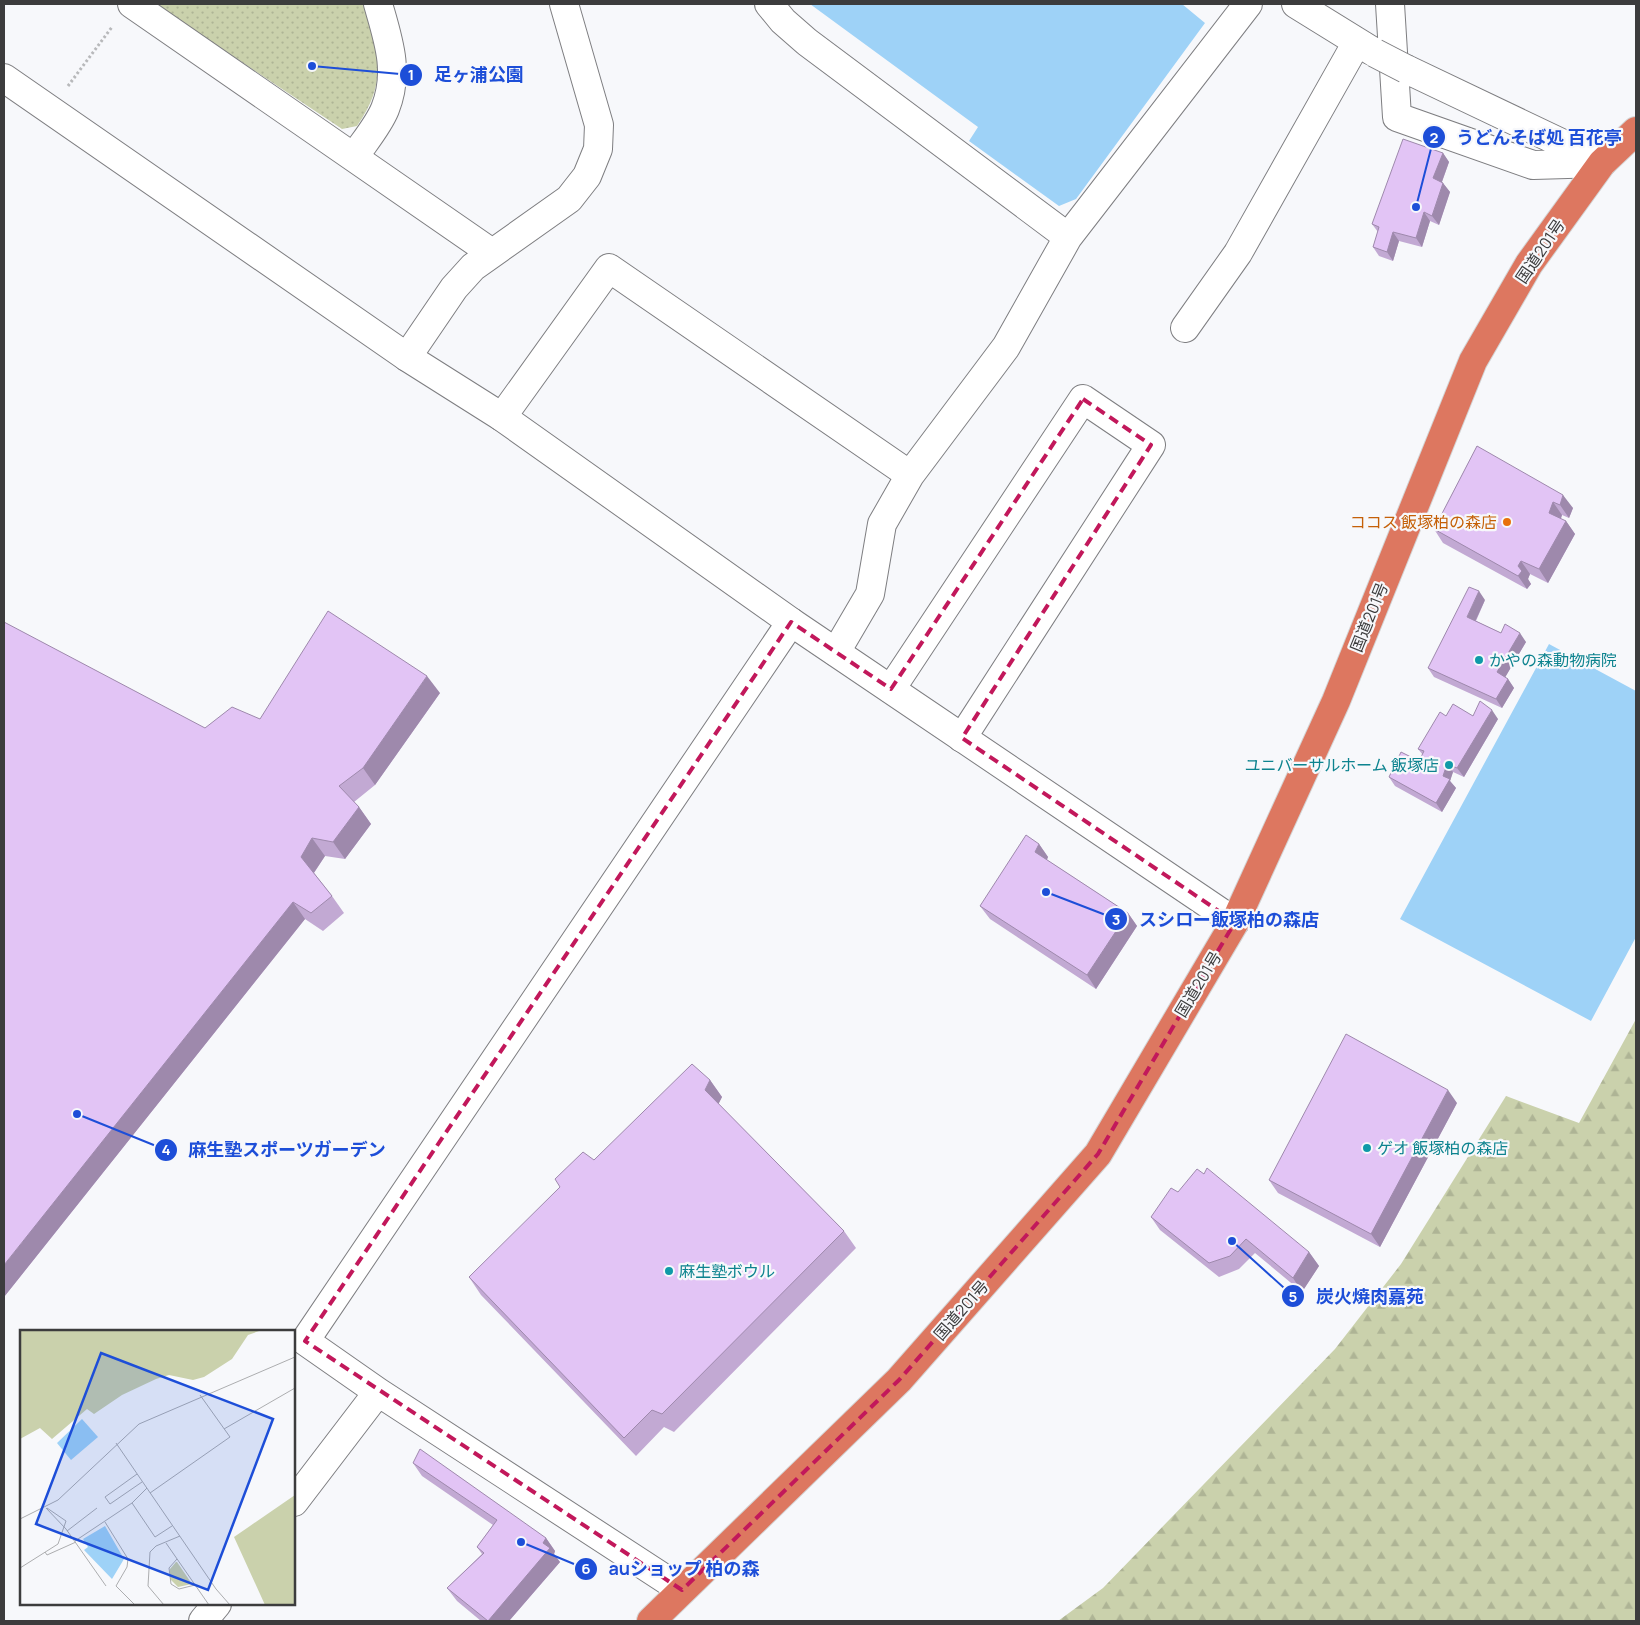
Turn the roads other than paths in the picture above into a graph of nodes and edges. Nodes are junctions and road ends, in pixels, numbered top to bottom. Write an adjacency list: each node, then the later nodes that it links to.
1 (132, 4): 11 (street)
2 (378, 4): 11 (street)
3 (564, 4): 14 (street)
4 (769, 4): 13 (street)
5 (1248, 4): 13 (street)
6 (1296, 4): 8 (street)
7 (1390, 4): 12 (street)
8 (1366, 48): 12 (street, bridge); 15 (street)
9 (4, 78): 16 (street)
10 (1636, 131): 12 (highway, 国道201号)
11 (354, 157): 14 (street)
12 (1602, 163): 23 (highway, 国道201号)
13 (1068, 237): 18 (street)
14 (492, 253): 16 (street)
15 (1185, 328)
16 (406, 357): 17 (street)
17 (502, 417): 18 (street); 19 (street)
18 (910, 475): 20 (street)
19 (791, 622): 20 (street); 24 (street)
20 (836, 652): 21 (street)
21 (891, 690): 22 (street); 22 (street)
22 (962, 738): 23 (street)
23 (1235, 922): 26 (highway, 国道201号)
24 (378, 1392): 25 (street); 26 (street)
25 (295, 1501)
26 (682, 1590): 29 (highway, 国道201号)
27 (216, 1605): 28 (street)
28 (203, 1621)
29 (651, 1621)

